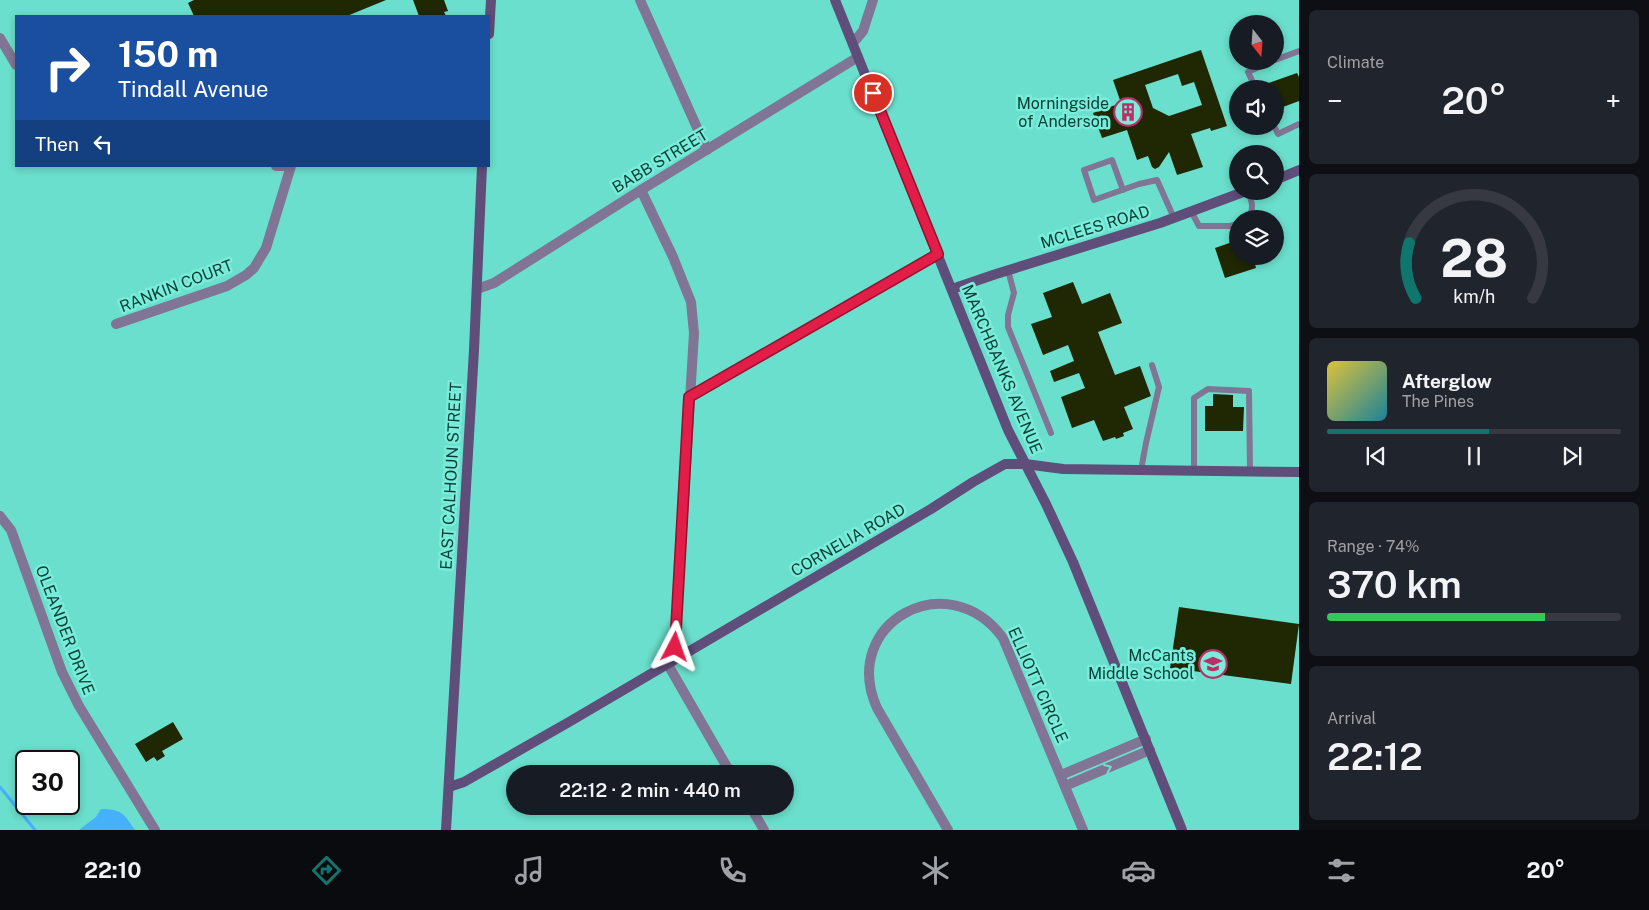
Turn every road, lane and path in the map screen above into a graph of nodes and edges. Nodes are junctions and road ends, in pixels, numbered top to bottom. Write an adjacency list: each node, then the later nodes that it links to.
1 (491, 0): 5 (street)
2 (640, 0): 16 (street)
3 (835, 0): 7 (street, MARCHBANKS AVENUE)
4 (873, 0): 7 (street)
5 (490, 17)
6 (0, 38): 11 (street)
7 (853, 43): 9 (street, MARCHBANKS AVENUE)
8 (1299, 51): 10 (lane)
9 (858, 57): 16 (street, BABB STREET); 27 (street, MARCHBANKS AVENUE)
10 (1284, 57)
11 (15, 63)
12 (1253, 70): 13 (lane)
13 (1252, 80)
14 (1299, 124): 15 (lane)
15 (1284, 131)
16 (707, 150): 21 (street, BABB STREET)
17 (291, 167): 31 (street, RANKIN COURT)
18 (482, 167): 29 (street, EAST CALHOUN STREET)
19 (1299, 170): 20 (street)
20 (1284, 176)
21 (641, 190): 29 (street, BABB STREET); 33 (street)
22 (1123, 190): 22 (lane); 25 (lane)
23 (1229, 197): 24 (street, MCLEES ROAD)
24 (1191, 211): 25 (street, MCLEES ROAD); 26 (lane)
25 (1174, 218): 28 (street, MCLEES ROAD)
26 (1229, 226)
27 (938, 254): 30 (street, MARCHBANKS AVENUE); 33 (street)
28 (1008, 270): 30 (street, MCLEES ROAD); 34 (lane)
29 (477, 289): 48 (street, EAST CALHOUN STREET)
30 (952, 289): 35 (street, MARCHBANKS AVENUE)
31 (116, 324)
32 (1152, 365): 36 (lane)
33 (689, 397): 41 (street)
34 (1051, 433)
35 (1025, 464): 36 (street, CORNELIA ROAD); 41 (street, CORNELIA ROAD); 43 (street, MARCHBANKS AVENUE)
36 (1142, 470): 37 (street, CORNELIA ROAD)
37 (1194, 470): 38 (street, CORNELIA ROAD); 38 (lane)
38 (1250, 471): 39 (street, CORNELIA ROAD)
39 (1299, 472)
40 (0, 516): 50 (street, OLEANDER DRIVE)
41 (679, 656): 42 (street, CORNELIA ROAD)
42 (667, 663): 45 (street); 48 (street, CORNELIA ROAD)
43 (1146, 739): 44 (street, MARCHBANKS AVENUE); 46 (street)
44 (1150, 750): 47 (street, one-way to 44); 55 (street, MARCHBANKS AVENUE)
45 (724, 765)
46 (1061, 775): 47 (street, ELLIOTT CIRCLE); 53 (street, ELLIOTT CIRCLE)
47 (1066, 786): 54 (street, ELLIOTT CIRCLE)
48 (449, 787): 51 (street, EAST CALHOUN STREET)
49 (755, 815): 52 (street)
50 (155, 830)
51 (446, 830)
52 (764, 830)
53 (948, 830)
54 (1083, 830)
55 (1182, 830)

